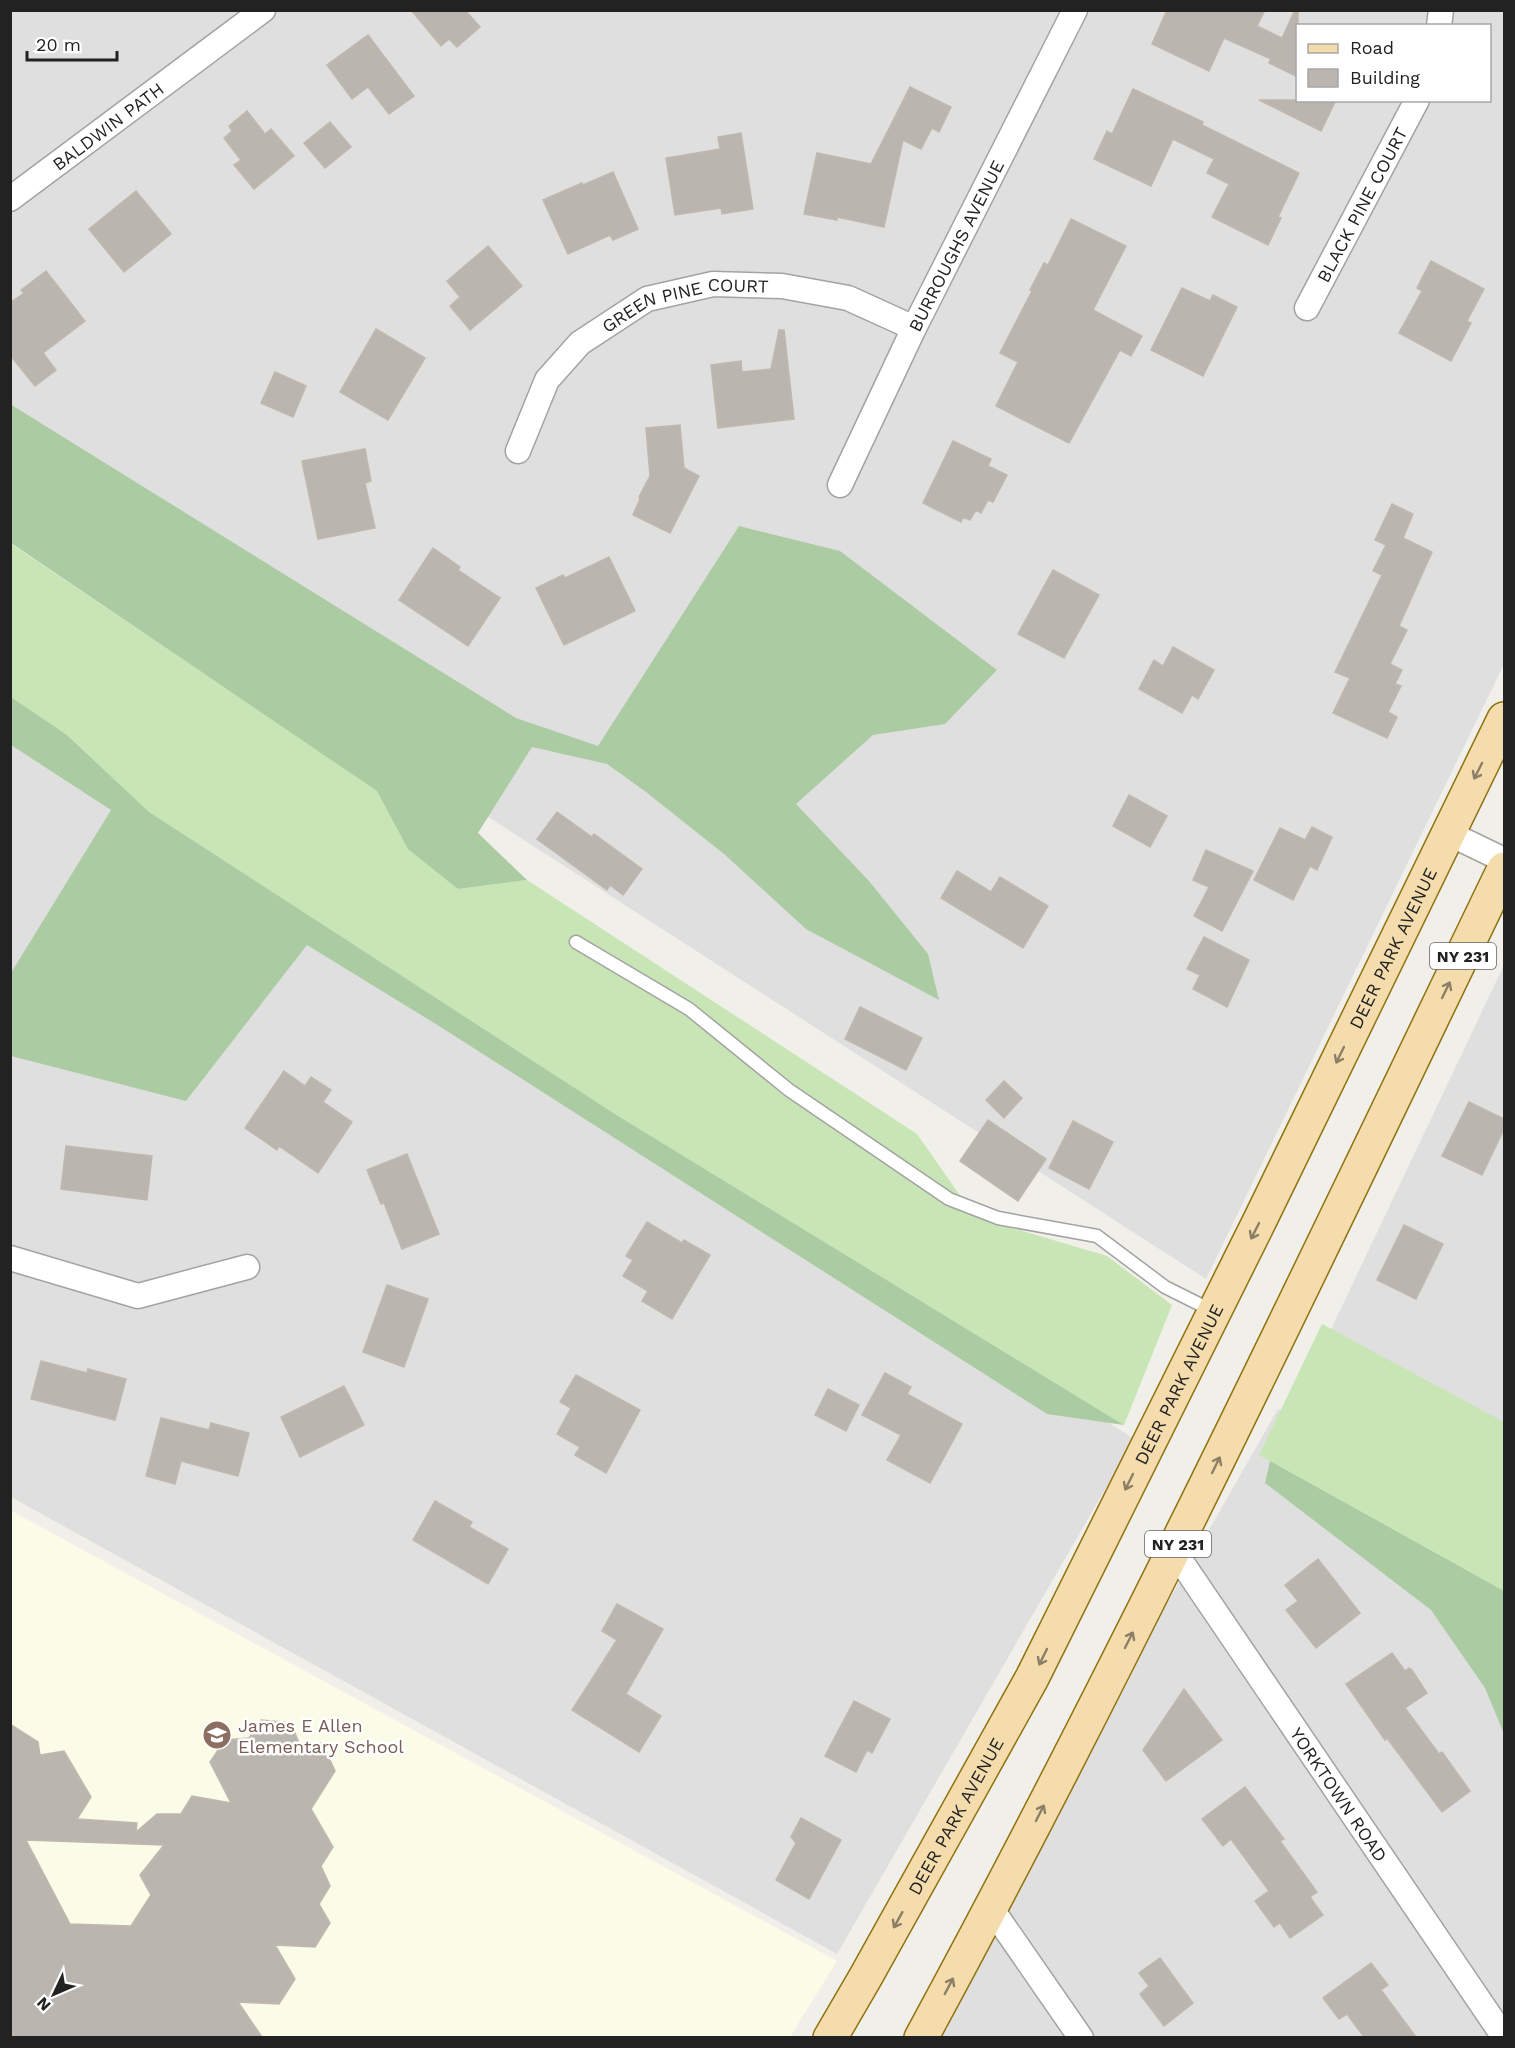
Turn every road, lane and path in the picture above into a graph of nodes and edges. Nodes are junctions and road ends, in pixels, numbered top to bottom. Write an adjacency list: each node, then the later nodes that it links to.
1 (263, 10): 4 (street, BALDWIN PATH)
2 (1075, 10): 6 (street, BURROUGHS AVENUE)
3 (1416, 102): 5 (street, BLACK PINE COURT)
4 (10, 199)
5 (1307, 308)
6 (914, 328): 7 (street, GREEN PINE COURT); 8 (street, BURROUGHS AVENUE)
7 (518, 452)
8 (840, 485)
9 (1504, 719): 10 (main road, DEER PARK AVENUE, one-way to 10)
10 (1448, 833): 11 (street); 16 (main road, DEER PARK AVENUE, one-way to 16)
11 (1504, 860)
12 (1504, 869): 17 (main road, NY 231, one-way to 12)
13 (576, 942): 16 (lane)
14 (10, 1258): 15 (street)
15 (247, 1267)
16 (1214, 1311): 19 (main road, DEER PARK AVENUE, one-way to 19)
17 (1174, 1551): 18 (main road, NY 231, one-way to 17); 22 (street, YORKTOWN ROAD)
18 (991, 1908): 20 (main road, NY 231, one-way to 18); 21 (street)
19 (830, 2037)
20 (921, 2037)
21 (1081, 2037)
22 (1504, 2037)

